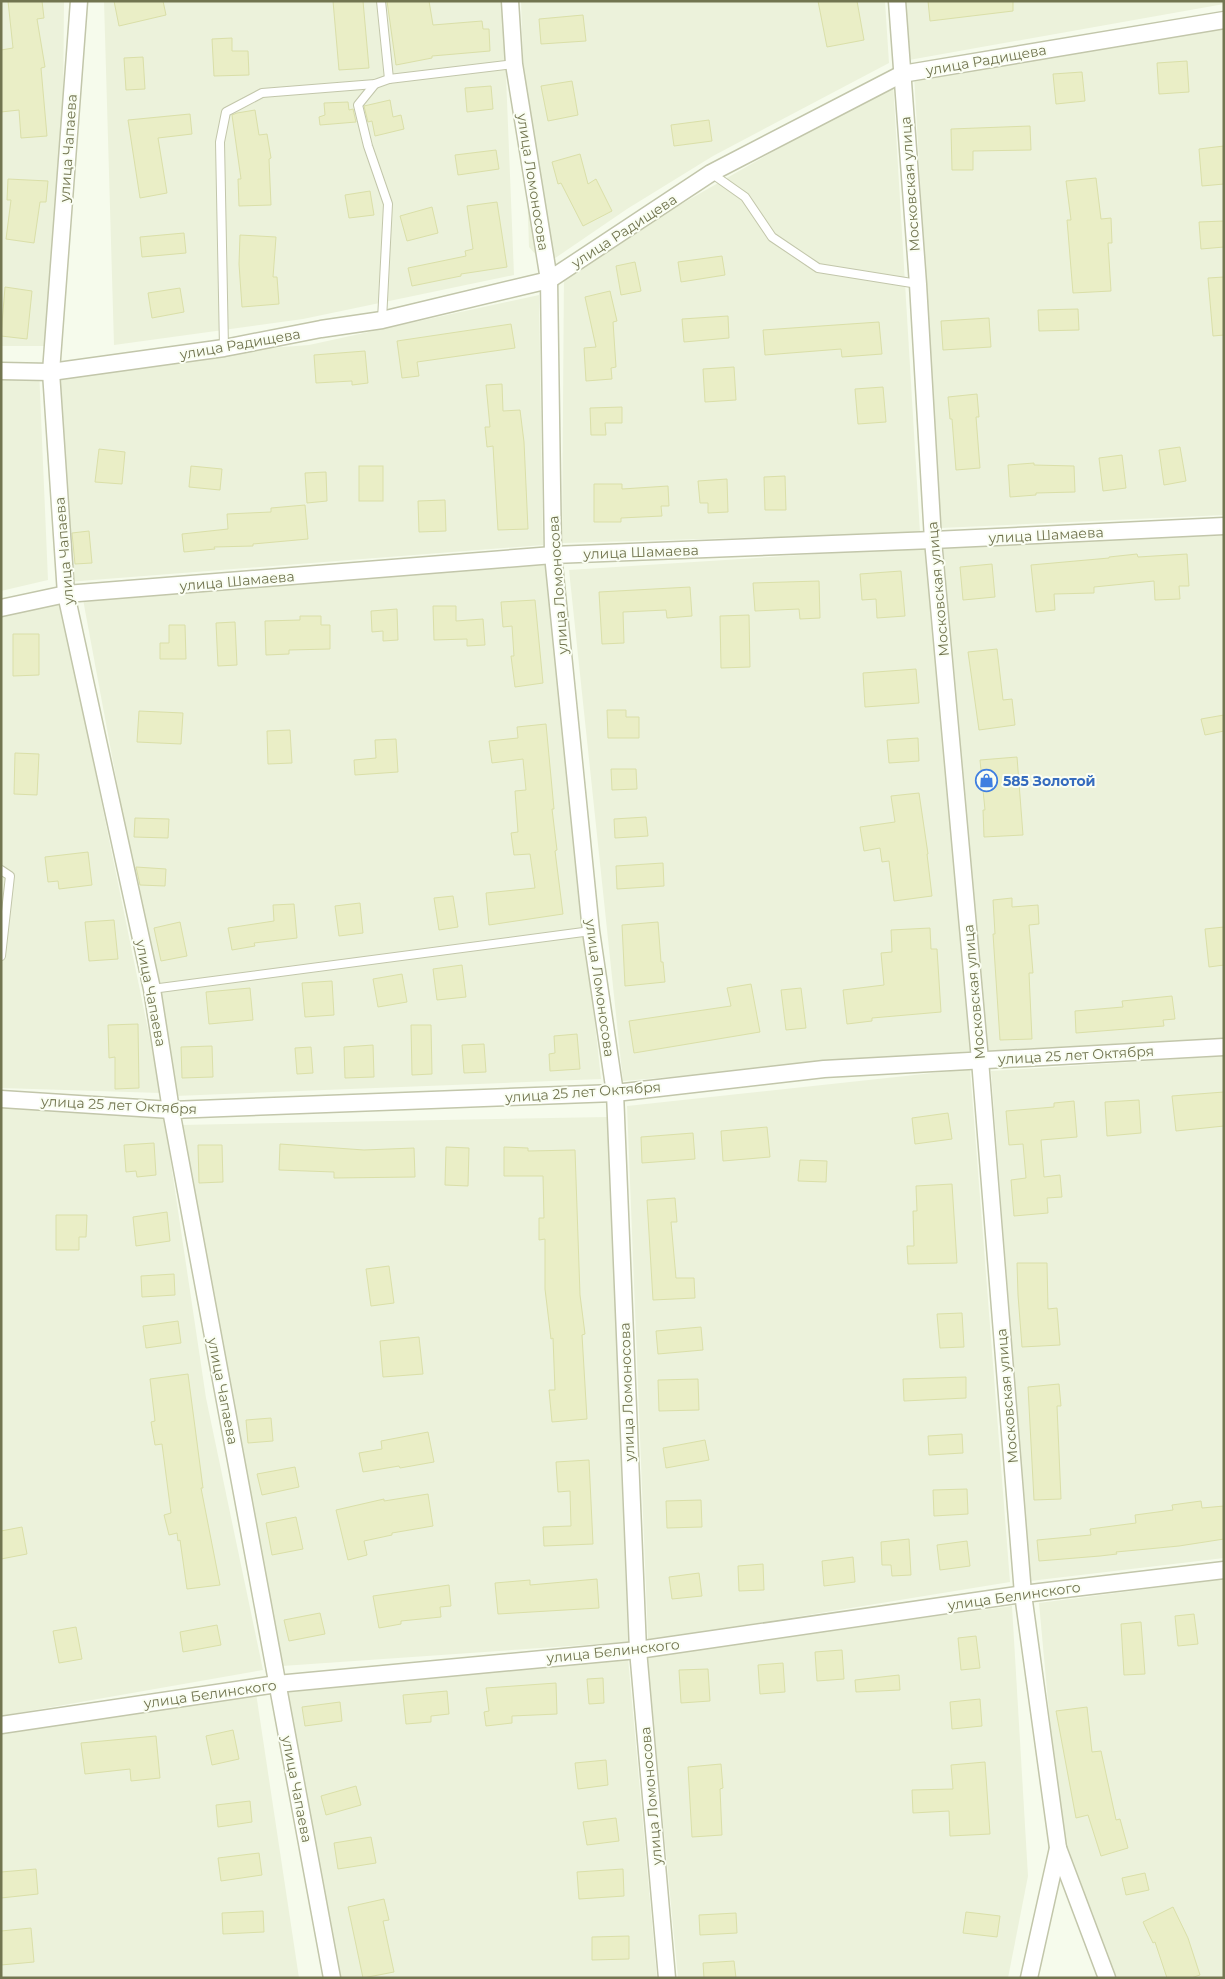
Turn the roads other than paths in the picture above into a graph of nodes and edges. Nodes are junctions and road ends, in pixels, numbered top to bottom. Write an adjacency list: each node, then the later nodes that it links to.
1 (79, 1): 16 (street, улица Чапаева)
2 (381, 1): 8 (lane)
3 (510, 1): 6 (street, улица Ломоносова)
4 (897, 1): 7 (street, Московская улица)
5 (1224, 20): 7 (street, улица Радищева)
6 (514, 64): 8 (lane); 11 (street, улица Ломоносова)
7 (902, 74): 10 (street, улица Радищева); 12 (street, Московская улица)
8 (389, 79): 9 (lane)
9 (375, 84): 13 (lane); 14 (lane)
10 (711, 173): 11 (street, улица Радищева); 12 (lane)
11 (549, 280): 13 (street, улица Радищева); 19 (street, улица Ломоносова)
12 (918, 284): 18 (street, Московская улица)
13 (382, 320): 14 (street, улица Радищева)
14 (224, 348): 16 (street, улица Радищева)
15 (1, 371): 16 (street, улица Радищева)
16 (51, 372): 20 (street, улица Чапаева)
17 (1224, 526): 18 (street, улица Шамаева)
18 (933, 540): 19 (street, улица Шамаева); 27 (street, Московская улица)
19 (553, 555): 20 (street, улица Шамаева); 23 (street, улица Ломоносова)
20 (66, 594): 21 (street, улица Шамаева); 25 (street, улица Чапаева)
21 (1, 608)
22 (1, 870): 24 (lane)
23 (591, 932): 25 (lane); 28 (street, улица Ломоносова)
24 (1, 956)
25 (152, 989): 30 (street, улица Чапаева)
26 (1224, 1047): 27 (street, улица 25 лет Октября)
27 (980, 1060): 28 (street, улица 25 лет Октября); 32 (street, Московская улица)
28 (615, 1093): 30 (street, улица 25 лет Октября); 33 (street, улица Ломоносова)
29 (1, 1099): 30 (street, улица 25 лет Октября)
30 (171, 1110): 34 (street, улица Чапаева)
31 (1224, 1570): 32 (street, улица Белинского)
32 (1023, 1594): 33 (street, улица Белинского); 36 (street, Московская улица)
33 (638, 1650): 34 (street, улица Белинского); 38 (street, улица Ломоносова)
34 (277, 1684): 35 (street, улица Белинского); 37 (street, улица Чапаева)
35 (1, 1725)
36 (1058, 1848): 39 (street, Московская улица); 40 (street)
37 (332, 1978)
38 (667, 1978)
39 (1028, 1978)
40 (1107, 1978)

